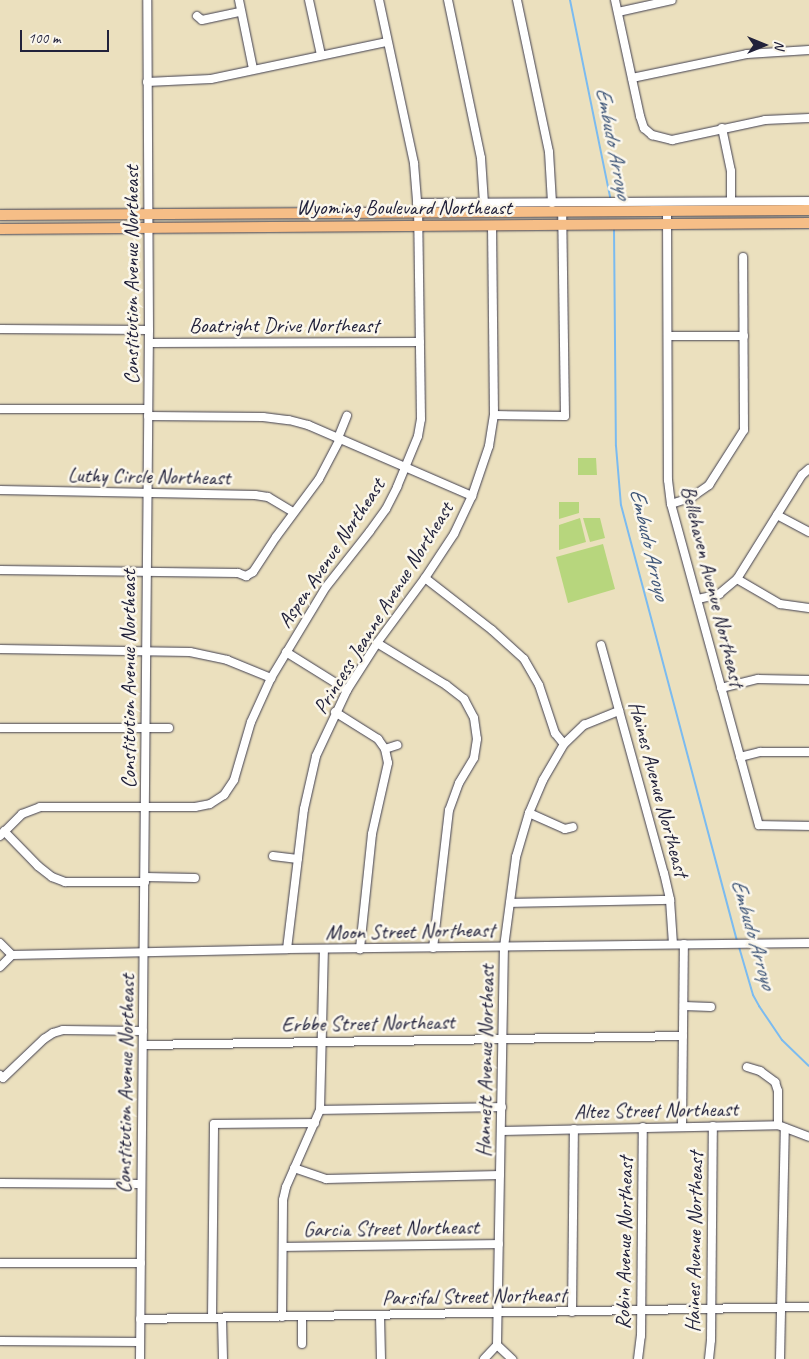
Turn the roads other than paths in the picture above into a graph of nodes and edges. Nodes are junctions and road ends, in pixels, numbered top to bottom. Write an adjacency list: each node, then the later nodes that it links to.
1 (147, 0): 17 (street, Constitution Avenue Northeast)
2 (239, 0): 9 (street)
3 (309, 0): 14 (street)
4 (379, 0): 12 (street, Aspen Avenue Northeast)
5 (448, 0): 22 (street)
6 (517, 0): 23 (street)
7 (615, 0): 10 (street)
8 (672, 0): 10 (street)
9 (241, 12): 11 (street); 15 (street)
10 (618, 12): 16 (street)
11 (197, 16)
12 (388, 42): 14 (street); 26 (street, Aspen Avenue Northeast)
13 (809, 50): 16 (street)
14 (321, 56): 15 (street)
15 (253, 69): 17 (street)
16 (632, 78): 19 (street)
17 (147, 82): 30 (street, Constitution Avenue Northeast)
18 (809, 118): 19 (street)
19 (722, 128): 20 (street)
20 (731, 201): 21 (street); 24 (street)
21 (809, 201)
22 (484, 203): 23 (street); 26 (street)
23 (552, 203): 25 (street)
24 (626, 206): 25 (main road, Wyoming Boulevard Northeast); 28 (main road, Wyoming Boulevard Northeast)
25 (603, 207): 29 (main road, Wyoming Boulevard Northeast)
26 (417, 208): 29 (main road, Wyoming Boulevard Northeast); 30 (main road, Wyoming Boulevard Northeast); 35 (street, Aspen Avenue Northeast)
27 (809, 210): 28 (main road, Wyoming Boulevard Northeast)
28 (667, 211): 33 (street, Bellehaven Avenue Northeast)
29 (562, 212): 34 (street)
30 (149, 214): 31 (main road, Wyoming Boulevard Northeast); 37 (street, Constitution Avenue Northeast)
31 (0, 215)
32 (809, 223): 33 (main road, Wyoming Boulevard Northeast)
33 (667, 224): 34 (main road, Wyoming Boulevard Northeast); 42 (street, Bellehaven Avenue Northeast)
34 (563, 225): 36 (main road, Wyoming Boulevard Northeast); 48 (street)
35 (418, 226): 36 (main road, Wyoming Boulevard Northeast); 37 (main road, Wyoming Boulevard Northeast); 44 (street, Aspen Avenue Northeast)
36 (492, 226): 48 (street, Princess Jeanne Avenue Northeast)
37 (149, 227): 38 (main road, Wyoming Boulevard Northeast); 41 (street, Constitution Avenue Northeast)
38 (0, 229)
39 (743, 258): 43 (street)
40 (0, 330): 41 (street)
41 (149, 330): 45 (street, Constitution Avenue Northeast)
42 (668, 336): 43 (street); 56 (street, Bellehaven Avenue Northeast)
43 (744, 336): 56 (street)
44 (420, 342): 45 (street, Boatright Drive Northeast); 51 (street, Aspen Avenue Northeast)
45 (149, 343): 47 (street, Constitution Avenue Northeast)
46 (0, 409): 47 (street)
47 (148, 413): 50 (street); 54 (street, Constitution Avenue Northeast)
48 (494, 415): 55 (street, Princess Jeanne Avenue Northeast)
49 (347, 416): 50 (street)
50 (339, 438): 51 (street); 57 (street)
51 (405, 467): 55 (street); 70 (street, Aspen Avenue Northeast)
52 (809, 469): 58 (street)
53 (0, 490): 54 (street, Luthy Circle Northeast)
54 (148, 493): 57 (street, Luthy Circle Northeast); 61 (street, Constitution Avenue Northeast)
55 (472, 496): 62 (street, Princess Jeanne Avenue Northeast)
56 (671, 504): 64 (street, Bellehaven Avenue Northeast)
57 (293, 512): 61 (street)
58 (777, 515): 59 (street); 63 (street)
59 (809, 532)
60 (0, 570): 61 (street)
61 (147, 571): 69 (street, Constitution Avenue Northeast)
62 (425, 578): 66 (street, Princess Jeanne Avenue Northeast); 81 (street)
63 (737, 579): 64 (street); 65 (street)
64 (698, 599): 73 (street, Bellehaven Avenue Northeast)
65 (809, 608)
66 (377, 642): 74 (street, Princess Jeanne Avenue Northeast); 101 (street)
67 (601, 645): 75 (street, Haines Avenue Northeast)
68 (0, 649): 69 (street)
69 (146, 650): 71 (street); 78 (street, Constitution Avenue Northeast)
70 (286, 652): 71 (street, Aspen Avenue Northeast); 74 (street)
71 (271, 678): 85 (street, Aspen Avenue Northeast)
72 (809, 680): 73 (street)
73 (721, 688): 84 (street, Bellehaven Avenue Northeast)
74 (347, 690): 76 (street, Princess Jeanne Avenue Northeast)
75 (619, 711): 81 (street, Hannett Avenue Northeast); 94 (street, Haines Avenue Northeast)
76 (336, 712): 82 (street); 91 (street, Princess Jeanne Avenue Northeast)
77 (0, 728): 78 (street)
78 (145, 728): 79 (street); 85 (street, Constitution Avenue Northeast)
79 (169, 728)
80 (397, 744): 82 (street)
81 (564, 744): 86 (street, Hannett Avenue Northeast)
82 (385, 749): 104 (street)
83 (809, 752): 84 (street)
84 (740, 757): 87 (street, Bellehaven Avenue Northeast)
85 (145, 807): 89 (street, Aspen Avenue Northeast); 93 (street, Constitution Avenue Northeast)
86 (529, 813): 88 (street); 95 (street, Hannett Avenue Northeast)
87 (809, 826)
88 (573, 827)
89 (2, 834): 93 (street)
90 (272, 856): 91 (street)
91 (298, 859): 102 (street, Princess Jeanne Avenue Northeast)
92 (195, 878): 93 (street)
93 (144, 879): 105 (street, Constitution Avenue Northeast)
94 (670, 900): 95 (street); 98 (street, Haines Avenue Northeast)
95 (510, 903): 100 (street, Hannett Avenue Northeast)
96 (0, 943): 106 (street)
97 (809, 943): 99 (street, Moon Street Northeast)
98 (674, 944): 99 (street, Moon Street Northeast); 100 (street, Moon Street Northeast)
99 (684, 944): 108 (street, Haines Avenue Northeast)
100 (504, 947): 101 (street, Moon Street Northeast); 112 (street, Hannett Avenue Northeast)
101 (433, 948): 104 (street, Moon Street Northeast)
102 (287, 949): 103 (street, Moon Street Northeast); 105 (street, Moon Street Northeast)
103 (324, 949): 104 (street, Moon Street Northeast); 113 (street)
104 (360, 949)
105 (144, 953): 106 (street, Moon Street Northeast); 110 (street, Constitution Avenue Northeast)
106 (12, 955): 107 (street)
107 (0, 967)
108 (684, 1006): 109 (street); 111 (street, Haines Avenue Northeast)
109 (711, 1007)
110 (143, 1031): 114 (street, Constitution Avenue Northeast); 116 (street)
111 (684, 1036): 112 (street, Erbbe Street Northeast); 120 (street, Haines Avenue Northeast)
112 (504, 1038): 113 (street, Erbbe Street Northeast); 117 (street, Hannett Avenue Northeast)
113 (322, 1042): 114 (street, Erbbe Street Northeast); 118 (street)
114 (143, 1045): 130 (street, Constitution Avenue Northeast)
115 (747, 1067): 122 (street)
116 (2, 1077)
117 (502, 1107): 118 (street); 125 (street, Hannett Avenue Northeast)
118 (320, 1110): 119 (street)
119 (315, 1123): 127 (street); 144 (street)
120 (682, 1126): 121 (street, Altez Street Northeast); 123 (street, Altez Street Northeast)
121 (713, 1126): 122 (street, Altez Street Northeast); 137 (street, Haines Avenue Northeast)
122 (782, 1126): 126 (street, Altez Street Northeast); 136 (street)
123 (643, 1127): 124 (street, Altez Street Northeast); 138 (street, Robin Avenue Northeast)
124 (574, 1129): 125 (street, Altez Street Northeast); 139 (street)
125 (502, 1131): 128 (street, Hannett Avenue Northeast)
126 (809, 1137)
127 (294, 1168): 128 (street); 132 (street)
128 (500, 1175): 131 (street, Hannett Avenue Northeast)
129 (0, 1184): 130 (street)
130 (142, 1184): 134 (street, Constitution Avenue Northeast)
131 (499, 1244): 132 (street, Garcia Street Northeast); 140 (street, Hannett Avenue Northeast)
132 (283, 1248): 143 (street)
133 (0, 1263): 134 (street)
134 (141, 1263): 146 (street, Constitution Avenue Northeast)
135 (809, 1307): 136 (street, Parsifal Street Northeast)
136 (781, 1308): 137 (street, Parsifal Street Northeast); 158 (street)
137 (711, 1309): 138 (street, Parsifal Street Northeast); 157 (street, Haines Avenue Northeast)
138 (641, 1311): 139 (street, Parsifal Street Northeast); 156 (street, Robin Avenue Northeast)
139 (572, 1312): 140 (street, Parsifal Street Northeast)
140 (498, 1314): 142 (street, Parsifal Street Northeast); 150 (street, Hannett Avenue Northeast)
141 (302, 1316): 142 (street, Parsifal Street Northeast); 143 (street, Parsifal Street Northeast); 149 (street)
142 (380, 1316): 153 (street)
143 (282, 1317): 145 (street, Parsifal Street Northeast)
144 (212, 1318): 145 (street, Parsifal Street Northeast); 146 (street, Parsifal Street Northeast)
145 (222, 1318): 152 (street)
146 (140, 1319): 148 (street, Constitution Avenue Northeast)
147 (0, 1342): 148 (street)
148 (140, 1342): 151 (street, Constitution Avenue Northeast)
149 (302, 1344)
150 (497, 1345): 154 (street); 155 (street)
151 (140, 1359)
152 (223, 1359)
153 (381, 1359)
154 (484, 1359)
155 (512, 1359)
156 (638, 1359)
157 (709, 1359)
158 (780, 1359)

